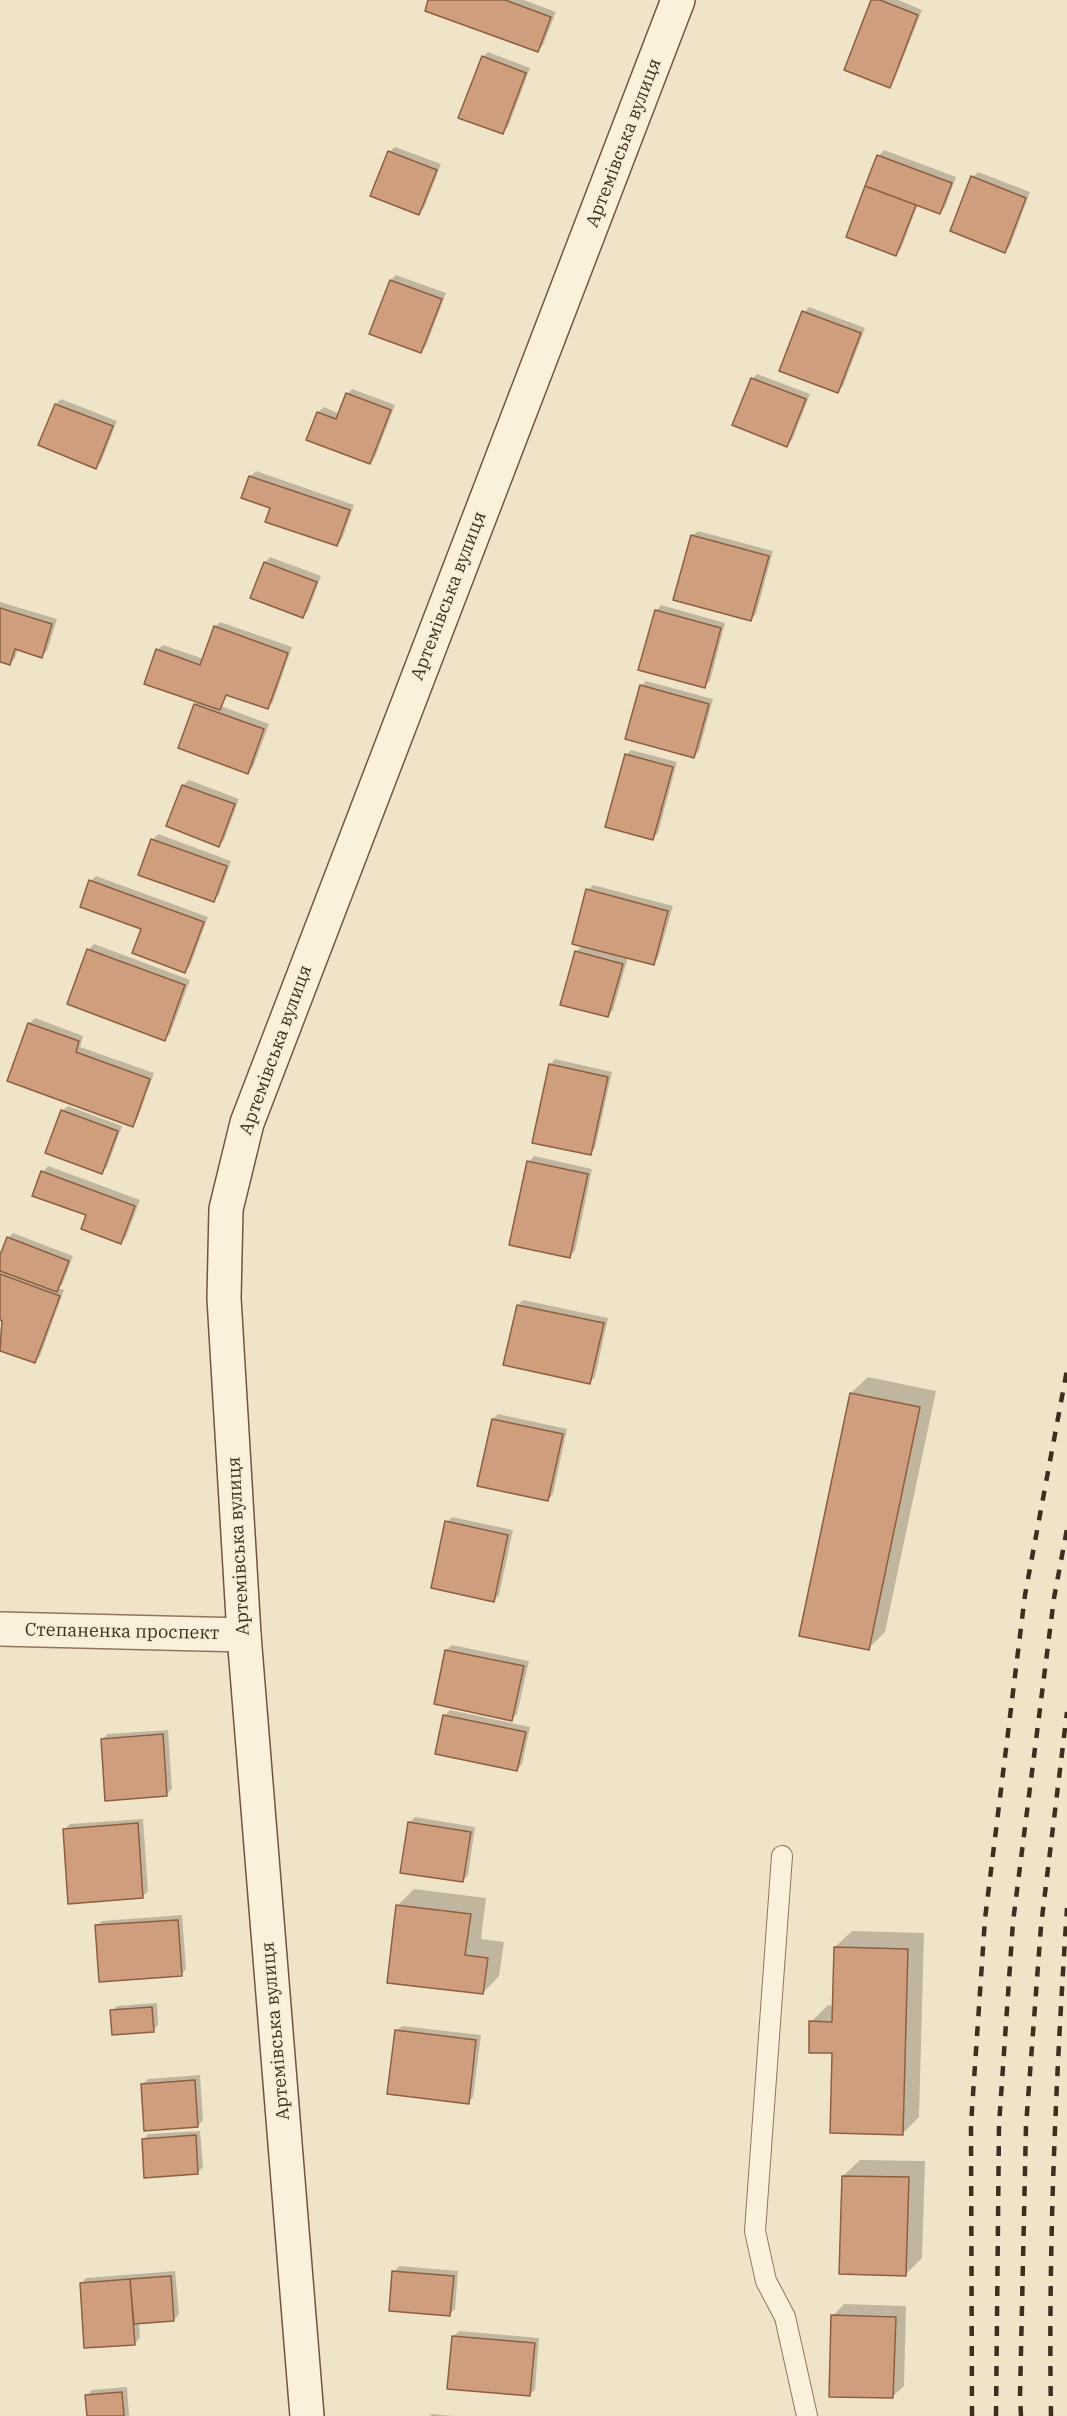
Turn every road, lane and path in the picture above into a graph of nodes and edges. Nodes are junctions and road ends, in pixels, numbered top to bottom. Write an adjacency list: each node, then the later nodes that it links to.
1 (678, 0): 3 (main road, Артемівська вулиця)
2 (0, 1629): 3 (main road, Степаненка проспект)
3 (244, 1635): 5 (main road, Артемівська вулиця)
4 (782, 1856): 6 (lane)
5 (308, 2416)
6 (807, 2416)

